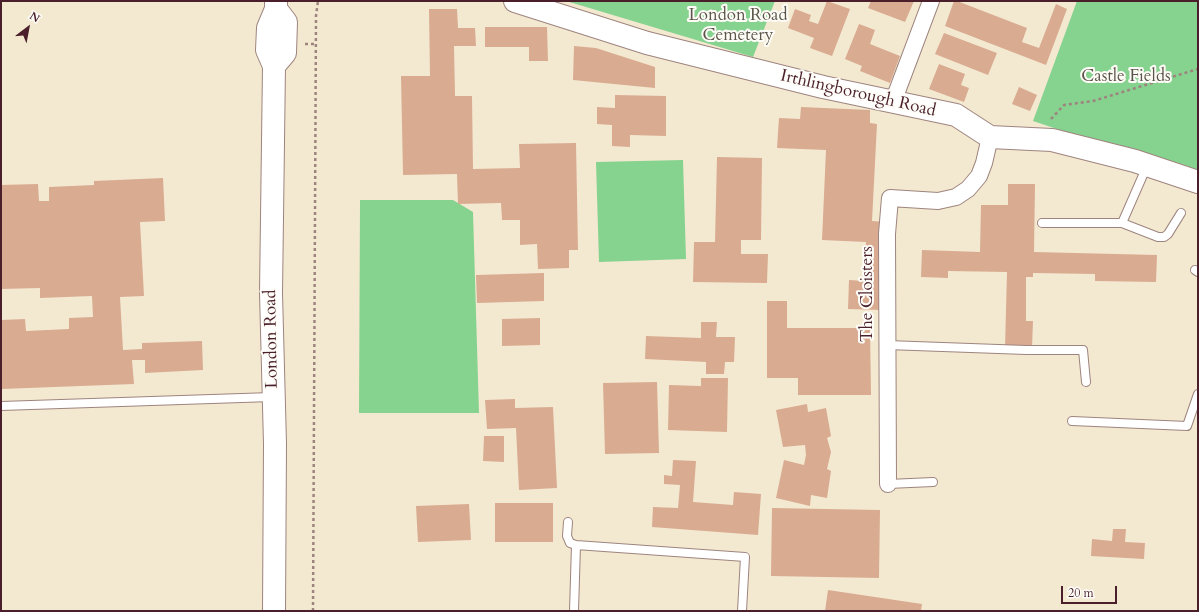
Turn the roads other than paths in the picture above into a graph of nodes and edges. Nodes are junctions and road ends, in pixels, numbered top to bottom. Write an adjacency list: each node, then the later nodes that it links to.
1 (516, 1): 4 (main road, Irthlingborough Road)
2 (931, 1): 4 (street)
3 (276, 5): 14 (main road, London Road)
4 (893, 102): 5 (main road, Irthlingborough Road)
5 (990, 136): 6 (main road, Irthlingborough Road); 11 (street, The Cloisters)
6 (1148, 165): 7 (main road, Irthlingborough Road); 10 (lane)
7 (1198, 182)
8 (1181, 213): 10 (lane)
9 (1042, 223): 10 (lane)
10 (1122, 223)
11 (887, 345): 12 (lane); 18 (street, The Cloisters)
12 (1086, 382)
13 (1198, 394): 16 (lane)
14 (273, 397): 15 (lane); 21 (main road, London Road)
15 (1, 406)
16 (1072, 421)
17 (933, 482): 18 (lane, The Cloisters)
18 (888, 484)
19 (568, 522): 20 (lane)
20 (576, 545): 22 (lane); 23 (lane)
21 (277, 608)
22 (574, 611)
23 (742, 611)

